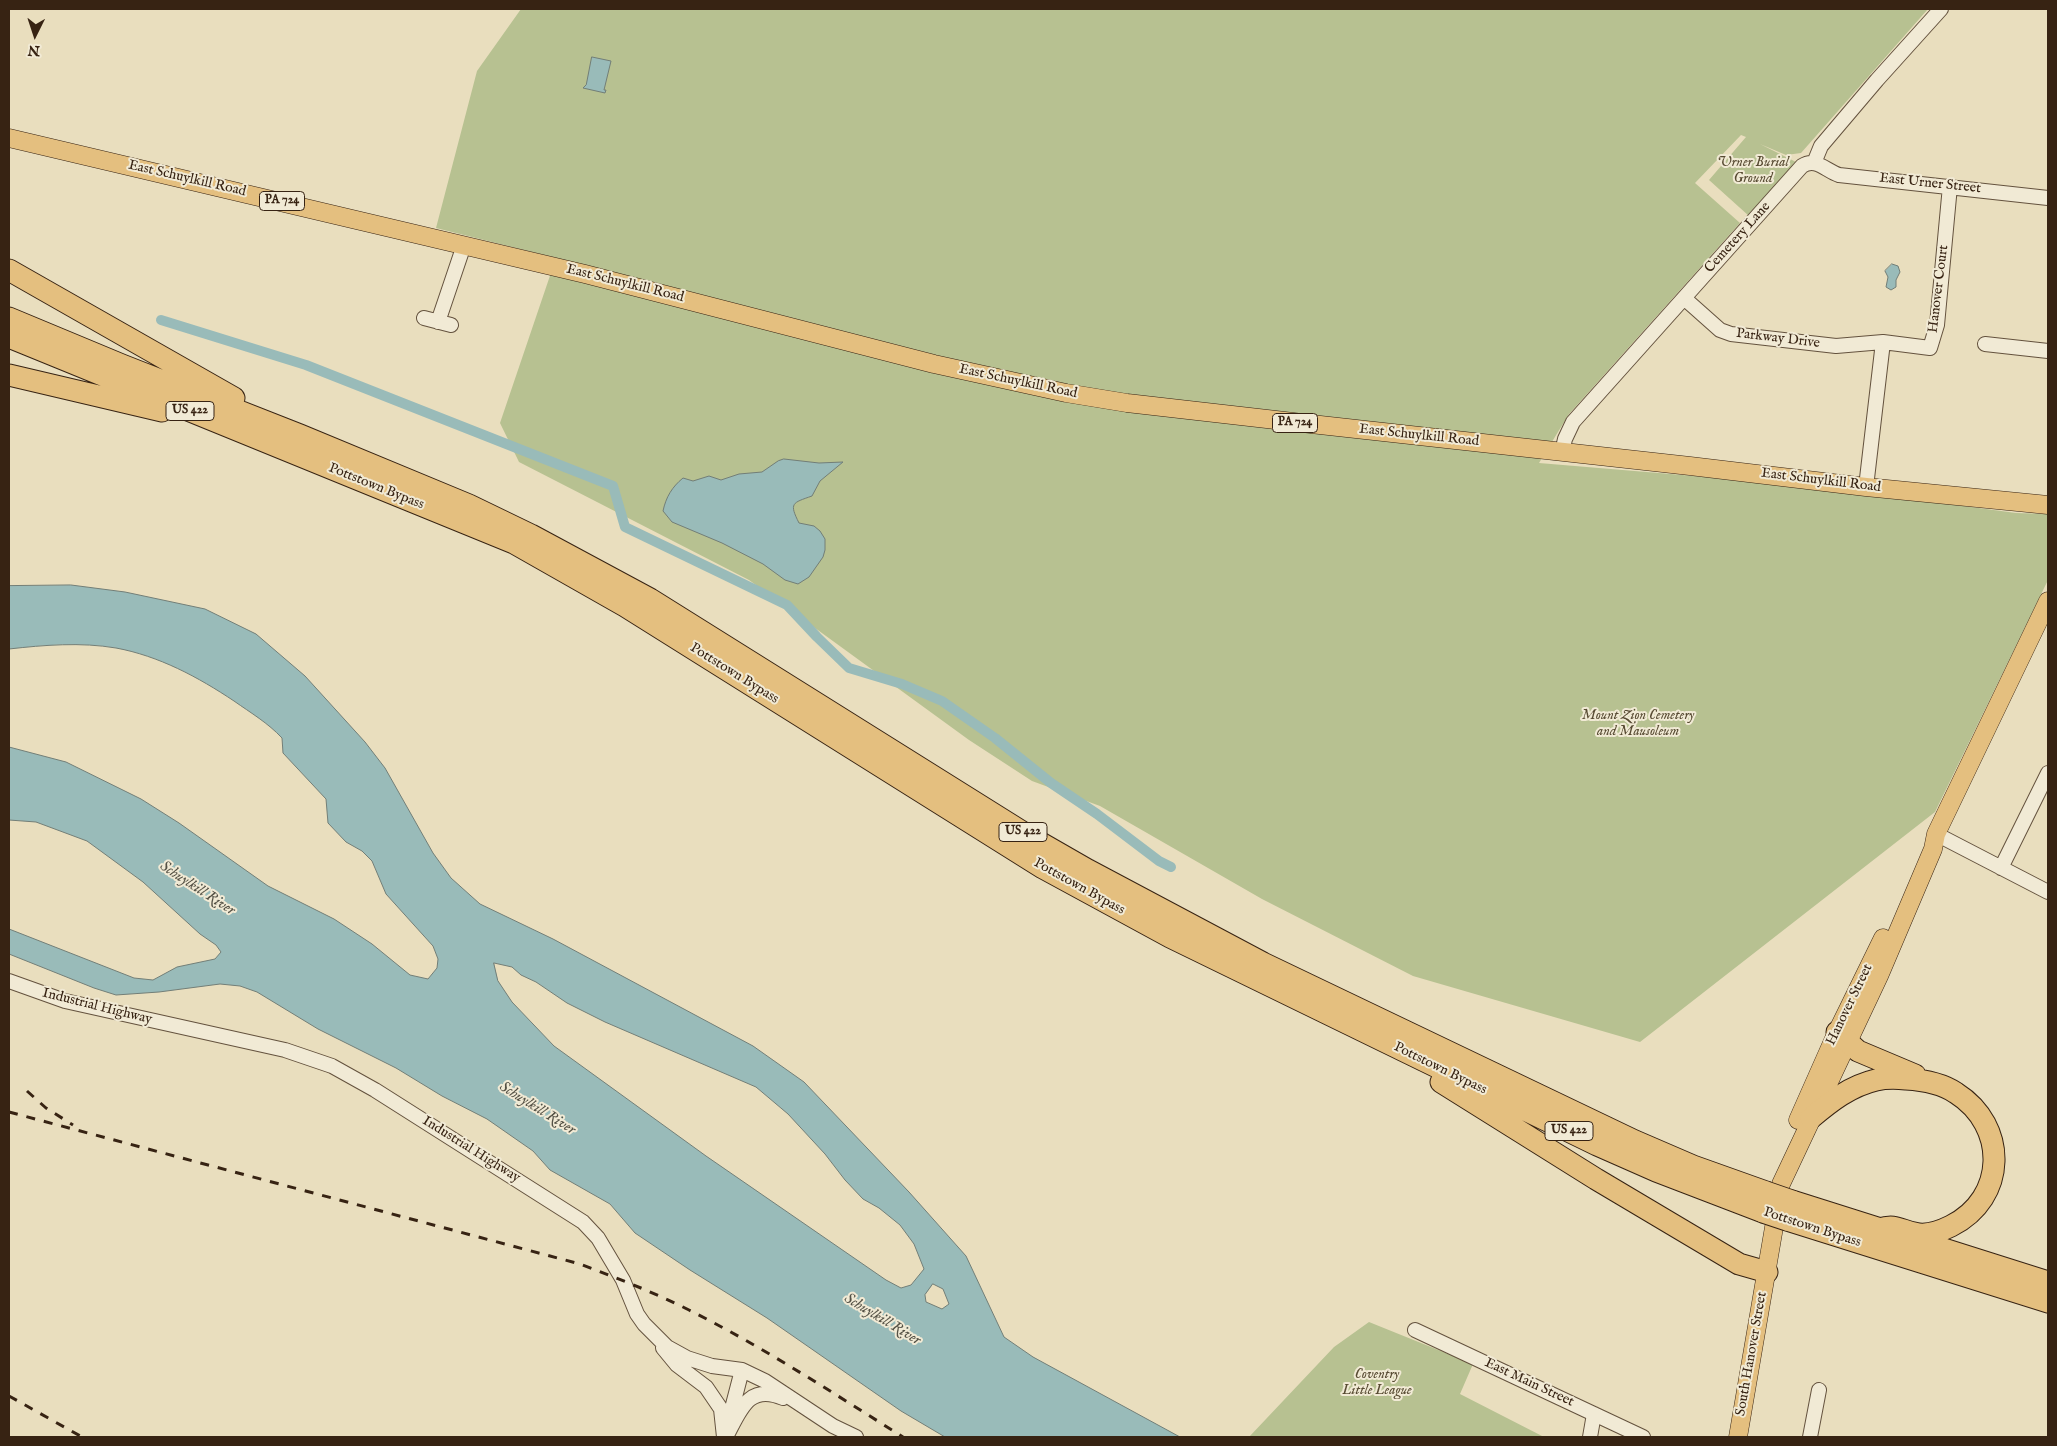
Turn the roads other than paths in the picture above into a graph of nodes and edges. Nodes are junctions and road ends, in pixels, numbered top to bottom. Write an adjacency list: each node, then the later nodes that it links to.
1 (1941, 9): 3 (street)
2 (9, 138): 6 (main road, East Schuylkill Road / PA 724)
3 (1814, 163): 4 (street, East Urner Street); 8 (street, Cemetery Lane)
4 (1950, 186): 5 (street, East Urner Street); 12 (street, Hanover Court)
5 (2048, 198)
6 (464, 245): 10 (street); 17 (main road, East Schuylkill Road / PA 724)
7 (9, 270): 16 (highway)
8 (1684, 298): 12 (street, Parkway Drive); 17 (street, Cemetery Lane)
9 (9, 318): 16 (highway, Pottstown Bypass / US 422)
10 (424, 318)
11 (9, 337): 18 (highway, Pottstown Bypass / US 422)
12 (1883, 342): 19 (street)
13 (1985, 344): 14 (street)
14 (2048, 351)
15 (9, 375): 18 (highway)
16 (300, 435): 31 (highway, Pottstown Bypass / US 422)
17 (1562, 452): 19 (main road, East Schuylkill Road / PA 724)
18 (372, 485): 28 (highway, Pottstown Bypass / US 422)
19 (1866, 487): 20 (main road, East Schuylkill Road / PA 724)
20 (2048, 505)
21 (2048, 601): 23 (main road, Hanover Street)
22 (2048, 773): 24 (street)
23 (1936, 834): 24 (street); 27 (main road, Hanover Street)
24 (2001, 868): 25 (street)
25 (2048, 892)
26 (9, 981): 36 (street, Industrial Highway)
27 (1842, 1037): 29 (highway); 30 (main road, Hanover Street); 31 (main road, Hanover Street)
28 (1380, 1040): 31 (highway, Pottstown Bypass / US 422); 33 (highway)
29 (1951, 1090): 30 (highway); 32 (highway)
30 (1811, 1118): 31 (main road, Hanover Street)
31 (1778, 1202): 32 (highway, Pottstown Bypass / US 422); 33 (main road, Hanover Street); 35 (highway, Pottstown Bypass / US 422)
32 (1879, 1229): 34 (highway, Pottstown Bypass / US 422)
33 (1766, 1272): 46 (main road, South Hanover Street)
34 (2048, 1282)
35 (2048, 1302)
36 (644, 1324): 38 (street, Industrial Highway); 42 (street)
37 (1415, 1330): 41 (street, East Main Street)
38 (742, 1370): 40 (street, Industrial Highway); 42 (street)
39 (1818, 1390): 47 (street)
40 (805, 1408): 42 (street); 43 (street, Industrial Highway)
41 (1594, 1414): 44 (street); 45 (street, East Main Street)
42 (725, 1437)
43 (856, 1437)
44 (1590, 1437)
45 (1643, 1437)
46 (1738, 1437)
47 (1810, 1437)

